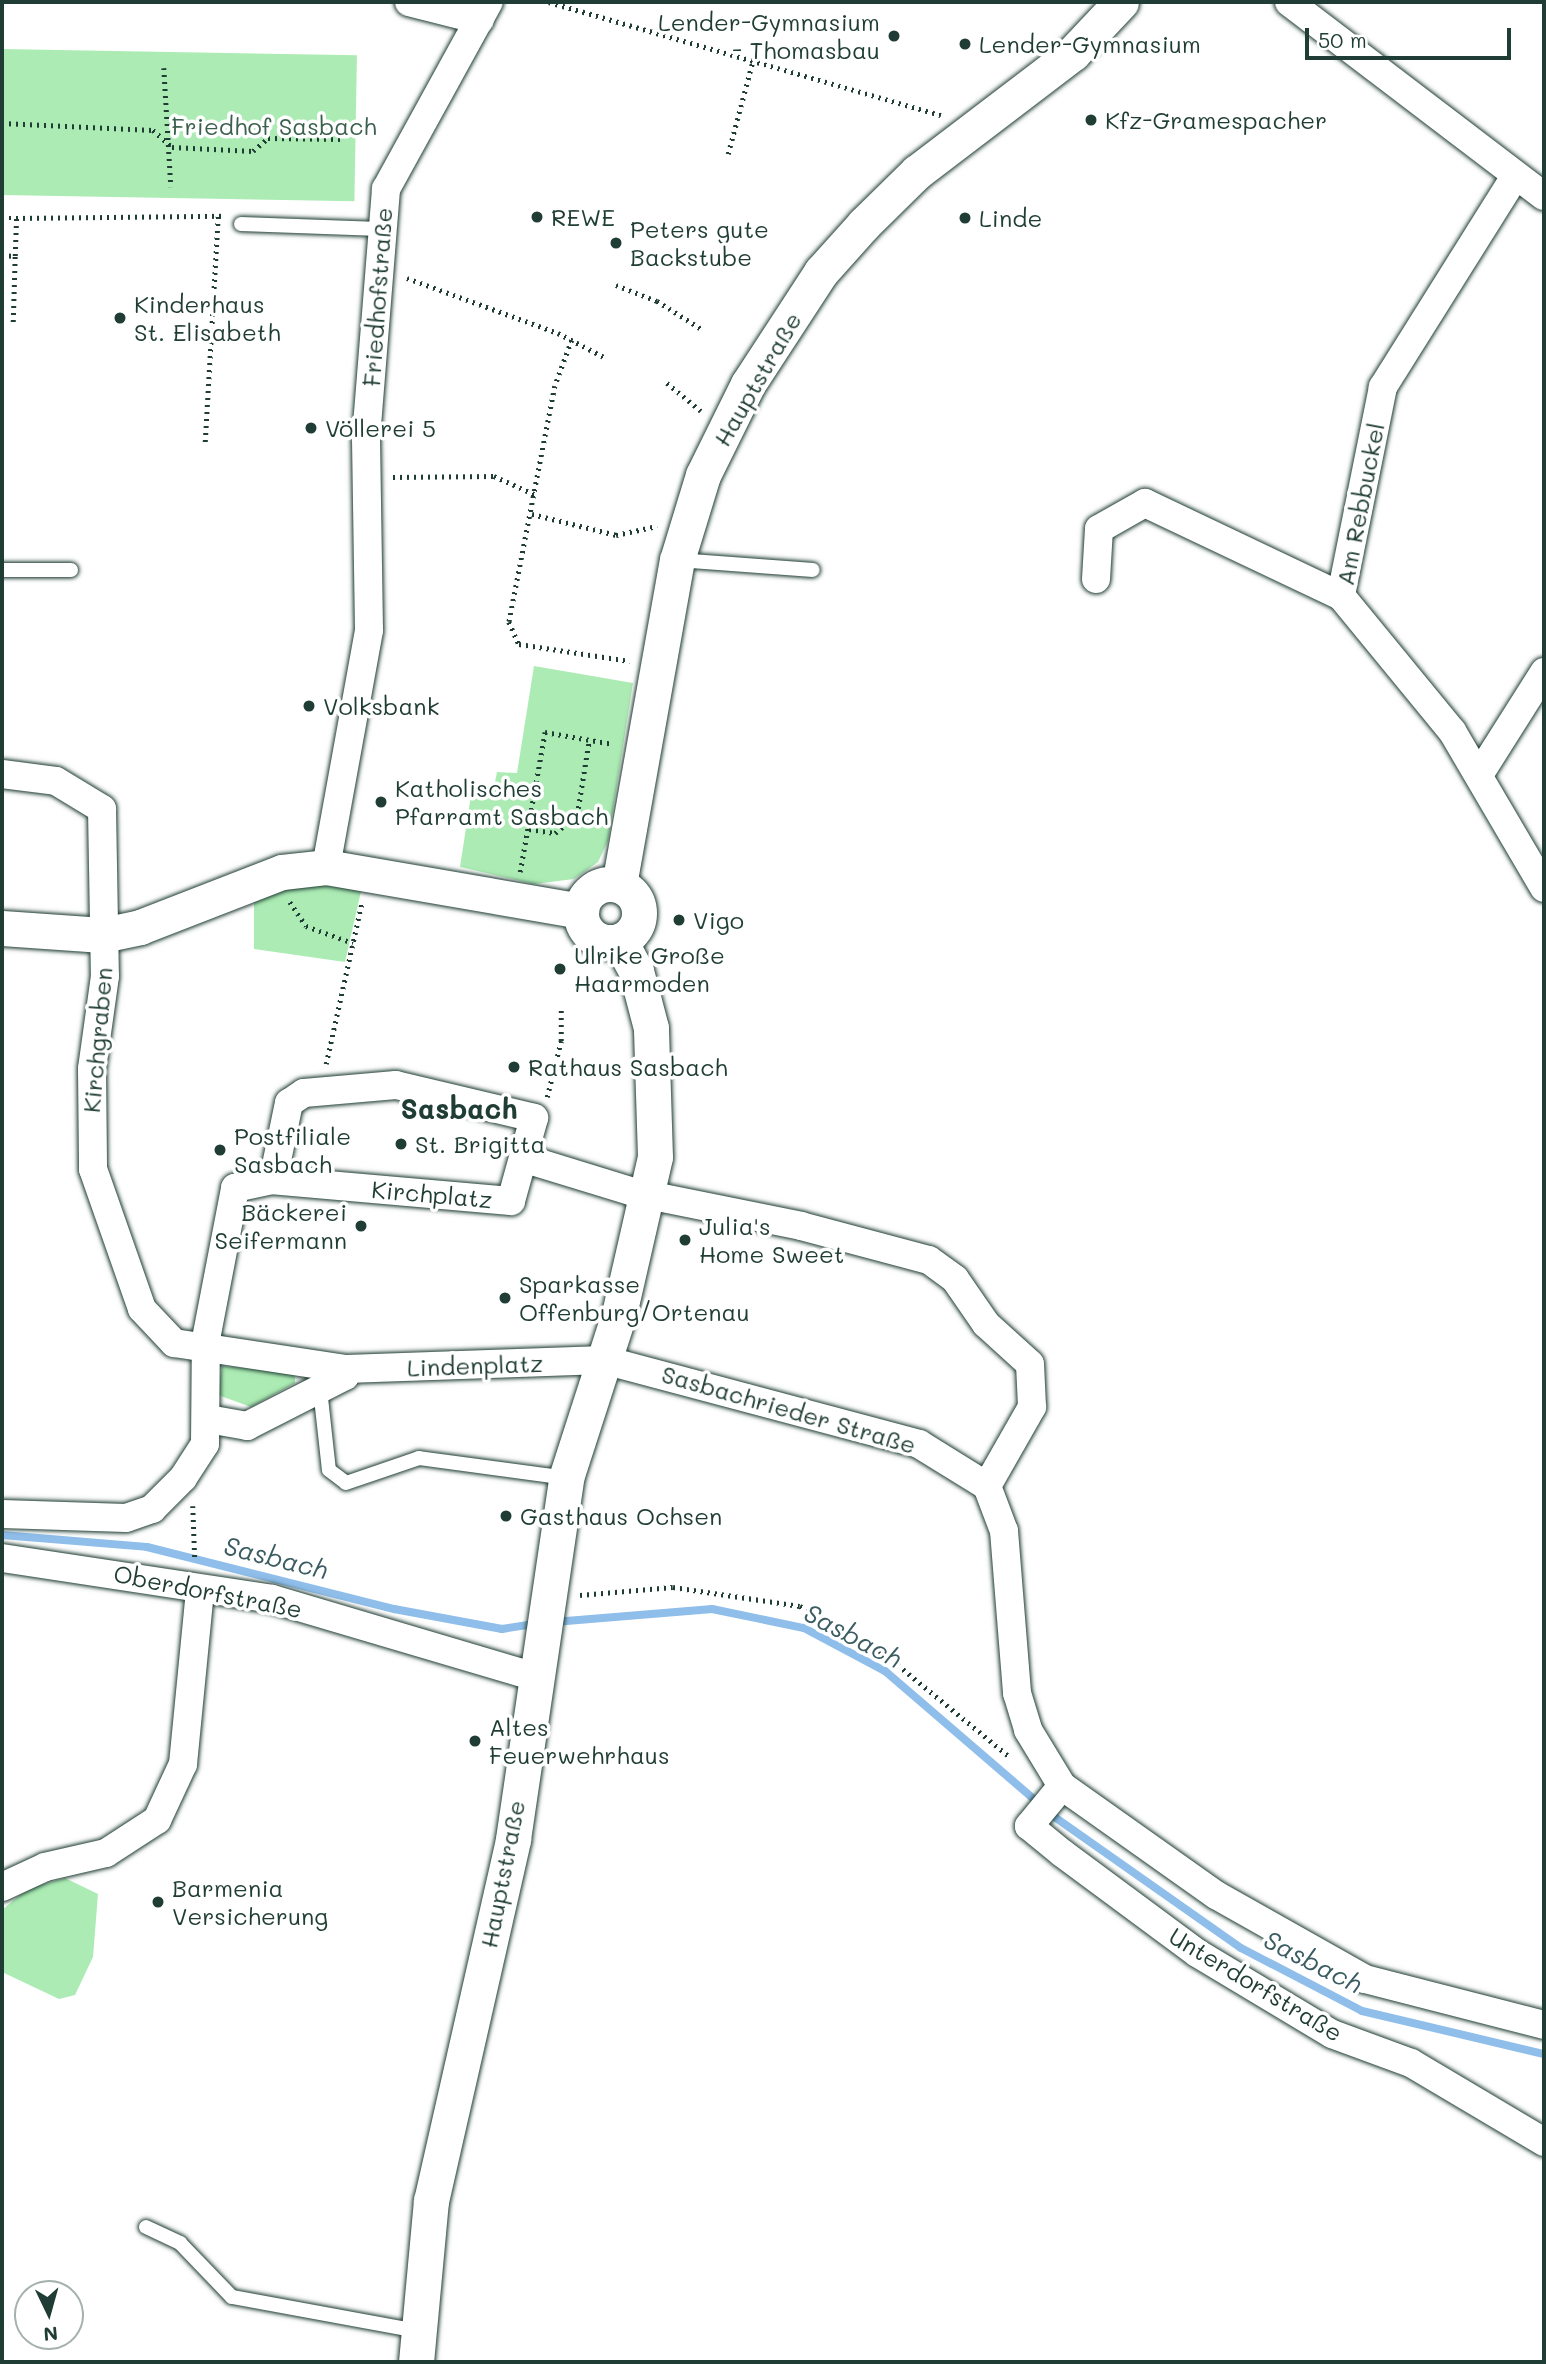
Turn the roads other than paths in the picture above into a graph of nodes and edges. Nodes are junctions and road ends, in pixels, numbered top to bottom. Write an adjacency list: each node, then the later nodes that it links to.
1 (409, 2): 4 (street)
2 (1121, 2): 9 (street, Hauptstraße)
3 (1289, 2): 5 (street)
4 (485, 11): 8 (street, Friedhofstraße)
5 (1514, 178): 6 (street); 14 (street, Am Rebbuckel)
6 (1544, 196)
7 (241, 224): 8 (lane)
8 (380, 229): 18 (street, Friedhofstraße)
9 (677, 560): 12 (lane); 19 (street, Hauptstraße)
10 (2, 570): 11 (lane)
11 (71, 570)
12 (813, 570)
13 (1096, 579): 14 (street)
14 (1341, 596): 17 (street, Am Rebbuckel)
15 (1544, 672): 17 (street)
16 (2, 774): 23 (street, Kirchgraben)
17 (1479, 775): 20 (street, Am Rebbuckel)
18 (326, 867): 21 (street); 23 (street)
19 (619, 885): 21 (street); 24 (street)
20 (1544, 888)
21 (581, 911): 24 (street)
22 (2, 928): 23 (street)
23 (103, 935): 28 (street, Kirchgraben)
24 (620, 941): 27 (street, Hauptstraße)
25 (526, 1159): 26 (street, Kirchplatz); 26 (street, Kirchplatz); 27 (street)
26 (273, 1180): 28 (street, Kirchplatz)
27 (648, 1196): 29 (street, Hauptstraße); 34 (street)
28 (205, 1352): 30 (street, Lindenplatz); 32 (street)
29 (604, 1360): 30 (street, Lindenplatz); 33 (street, Hauptstraße); 34 (street, Sasbachrieder Straße)
30 (346, 1369): 31 (street)
31 (320, 1389): 32 (street); 33 (lane)
32 (208, 1419): 35 (street)
33 (566, 1478): 38 (street, Hauptstraße)
34 (987, 1486): 39 (street)
35 (2, 1514)
36 (2, 1559): 37 (street, Oberdorfstraße)
37 (198, 1581): 38 (street, Oberdorfstraße); 40 (street)
38 (534, 1664): 44 (street, Hauptstraße)
39 (1058, 1790): 41 (street); 42 (street, Unterdorfstraße)
40 (2, 1887)
41 (1544, 2025)
42 (1544, 2142)
43 (146, 2227): 44 (lane)
44 (416, 2347)

